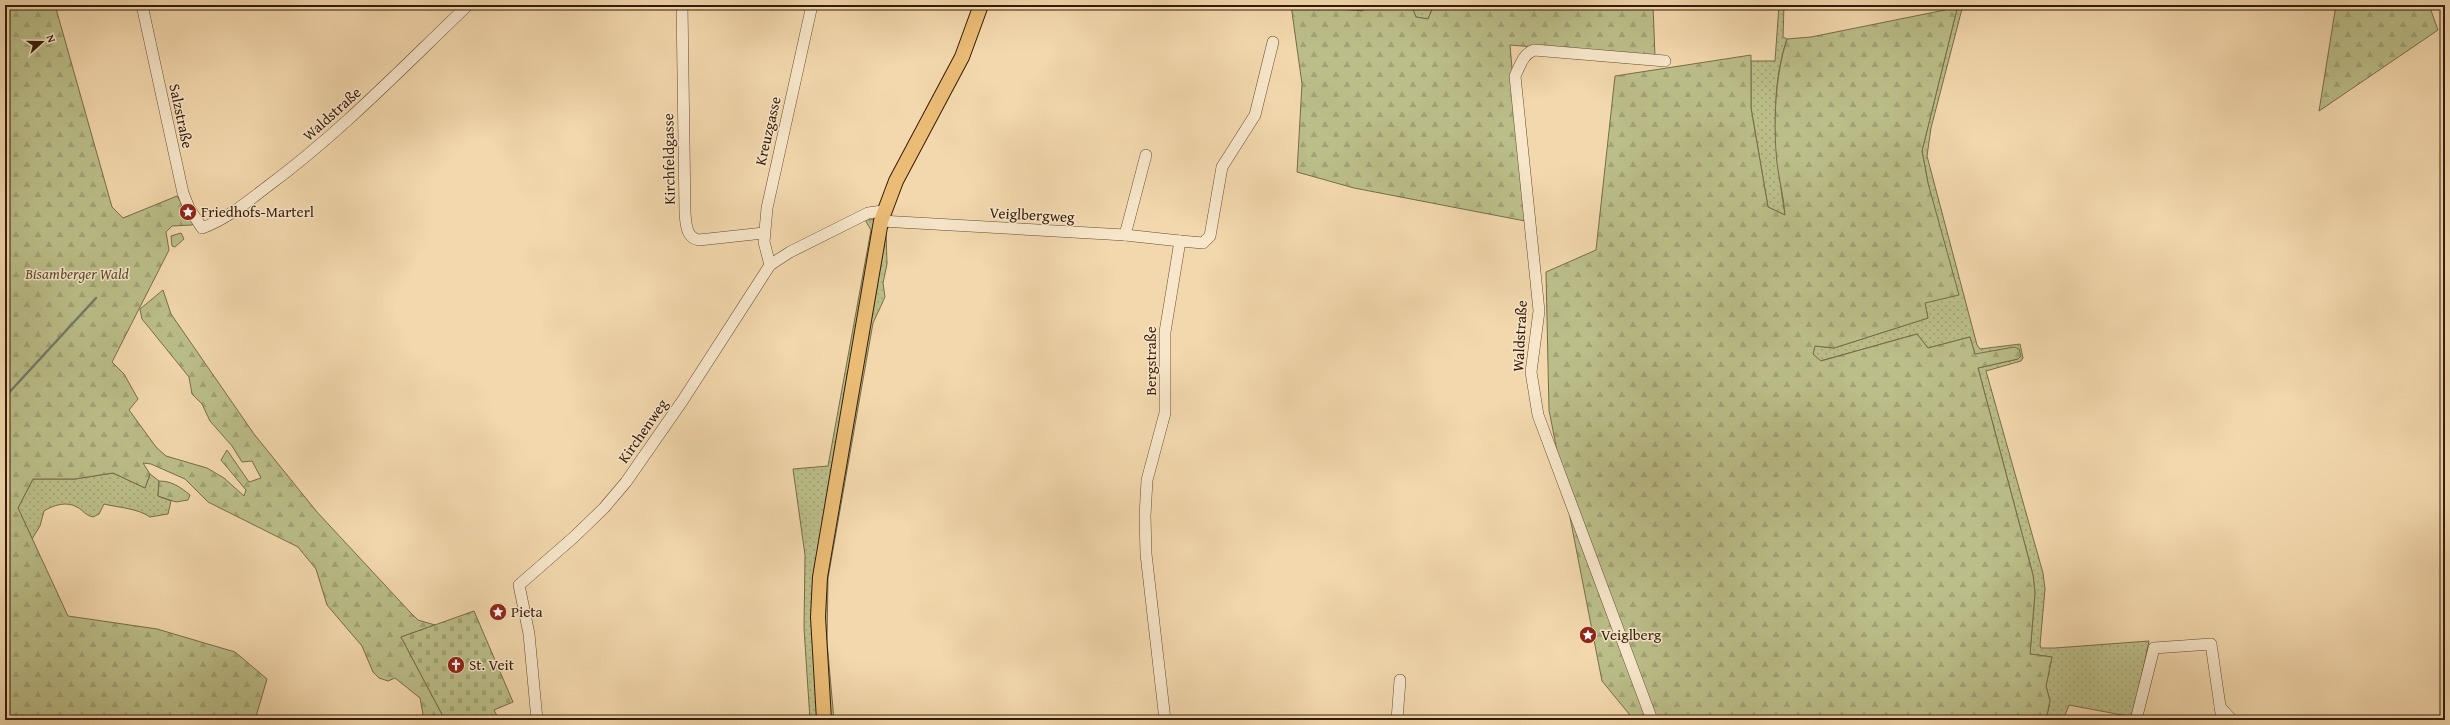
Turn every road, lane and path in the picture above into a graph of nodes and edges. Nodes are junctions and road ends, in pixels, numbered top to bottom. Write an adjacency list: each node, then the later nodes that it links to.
1 (142, 5): 10 (street, Salzstraße)
2 (468, 5): 10 (street, Waldstraße)
3 (682, 5): 11 (street, Kirchfeldgasse)
4 (812, 5): 11 (street, Kreuzgasse)
5 (982, 5): 9 (main road)
6 (1273, 42): 13 (street)
7 (1665, 61): 21 (street, Waldstraße)
8 (1146, 155): 12 (street)
9 (882, 216): 12 (street, Veiglbergweg); 14 (street, Kirchenweg); 18 (main road)
10 (202, 228)
11 (764, 233): 14 (street, Kreuzgasse)
12 (1125, 235): 13 (street, Veiglbergweg)
13 (1180, 241): 19 (street, Bergstraße)
14 (770, 265): 17 (street, Kirchenweg)
15 (1400, 680): 20 (street)
16 (2220, 706): 22 (street); 23 (street); 24 (street)
17 (537, 720)
18 (824, 720)
19 (1165, 720)
20 (1398, 720)
21 (1652, 720)
22 (2136, 720)
23 (2222, 720)
24 (2232, 720)

